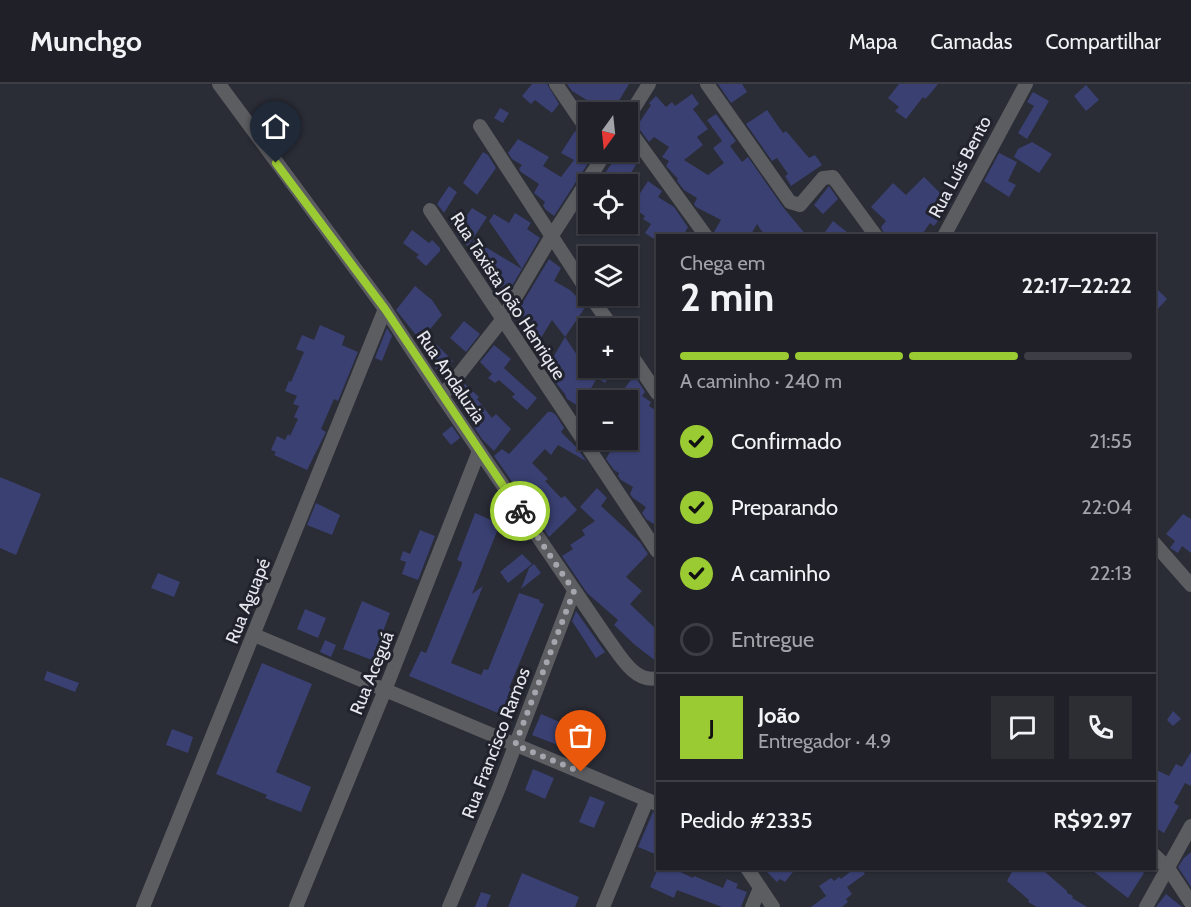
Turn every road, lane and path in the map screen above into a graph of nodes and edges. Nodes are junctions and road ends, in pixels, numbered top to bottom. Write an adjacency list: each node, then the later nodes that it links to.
1 (219, 84): 17 (street, Rua Andaluzia)
2 (556, 84): 7 (street)
3 (649, 84): 6 (street)
4 (707, 84): 13 (street)
5 (1026, 84): 14 (street, Rua Luís Bento)
6 (638, 102)
7 (578, 116)
8 (480, 126): 15 (street)
9 (638, 142): 12 (street)
10 (598, 162): 15 (street)
11 (430, 210): 18 (street, Rua Taxista João Henrique)
12 (705, 234)
13 (875, 234)
14 (945, 234)
15 (551, 237): 16 (street); 18 (street)
16 (578, 278)
17 (385, 309): 21 (street, Rua Andaluzia); 27 (street, Rua Aguapé)
18 (502, 320): 21 (street); 24 (street, Rua Taxista João Henrique)
19 (638, 365): 20 (street)
20 (656, 392)
21 (442, 396): 22 (street, Rua Andaluzia)
22 (479, 451): 26 (street, Rua Andaluzia); 29 (street, Rua Aceguá)
23 (1156, 545): 25 (street)
24 (656, 550)
25 (1191, 585)
26 (574, 591): 28 (street, Rua Andaluzia); 30 (street, Rua Francisco Ramos)
27 (254, 635): 29 (street); 38 (street, Rua Aguapé)
28 (656, 678)
29 (385, 690): 30 (street); 39 (street, Rua Aceguá)
30 (515, 745): 31 (street); 40 (street, Rua Francisco Ramos)
31 (652, 802): 41 (street)
32 (1191, 826): 34 (street)
33 (1156, 857): 34 (street)
34 (1168, 868): 37 (street); 44 (street)
35 (748, 870): 36 (street)
36 (760, 888): 42 (street); 43 (street)
37 (1191, 903)
38 (143, 907)
39 (296, 907)
40 (449, 907)
41 (603, 907)
42 (752, 907)
43 (773, 907)
44 (1146, 907)

